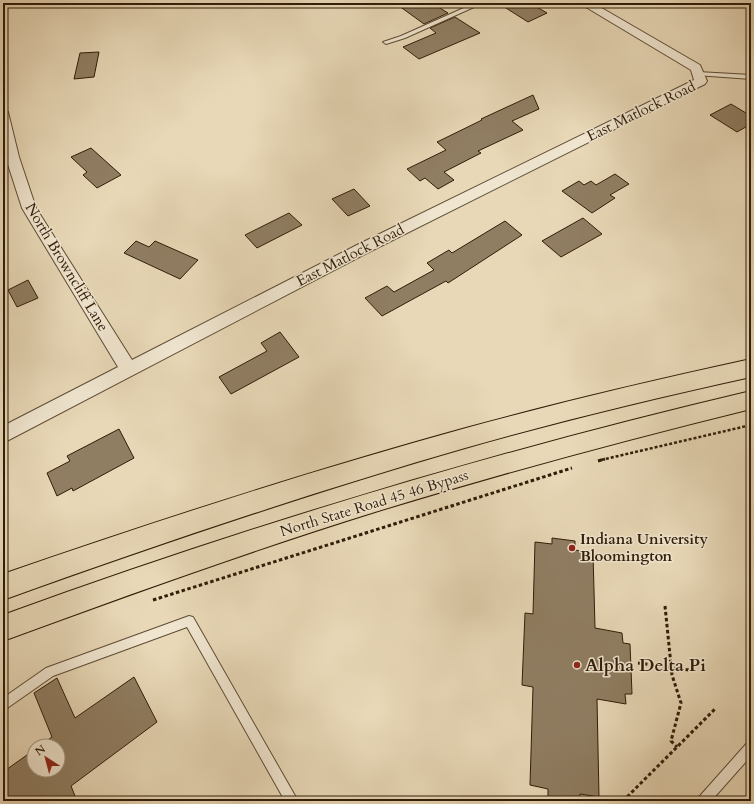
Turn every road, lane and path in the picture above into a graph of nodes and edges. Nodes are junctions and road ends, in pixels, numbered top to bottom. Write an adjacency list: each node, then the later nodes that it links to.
1 (480, 3): 4 (lane)
2 (607, 3): 3 (lane)
3 (589, 5): 6 (street)
4 (386, 42)
5 (751, 77): 6 (lane)
6 (699, 78): 9 (street, East Matlock Road)
7 (3, 115): 9 (street, North Browncliff Lane)
8 (751, 368): 15 (highway)
9 (129, 369): 12 (street, East Matlock Road)
10 (751, 400): 18 (highway, North State Road 45 46 Bypass)
11 (751, 424): 13 (path)
12 (3, 435)
13 (590, 462)
14 (575, 467): 16 (path)
15 (3, 587)
16 (149, 601)
17 (665, 606): 20 (path)
18 (3, 628)
19 (638, 663): 20 (path)
20 (672, 668): 21 (path); 24 (path)
21 (689, 670)
22 (3, 705): 26 (lane)
23 (715, 709): 24 (path)
24 (677, 747): 27 (path)
25 (751, 748): 28 (lane)
26 (292, 801)
27 (623, 801)
28 (703, 801)

